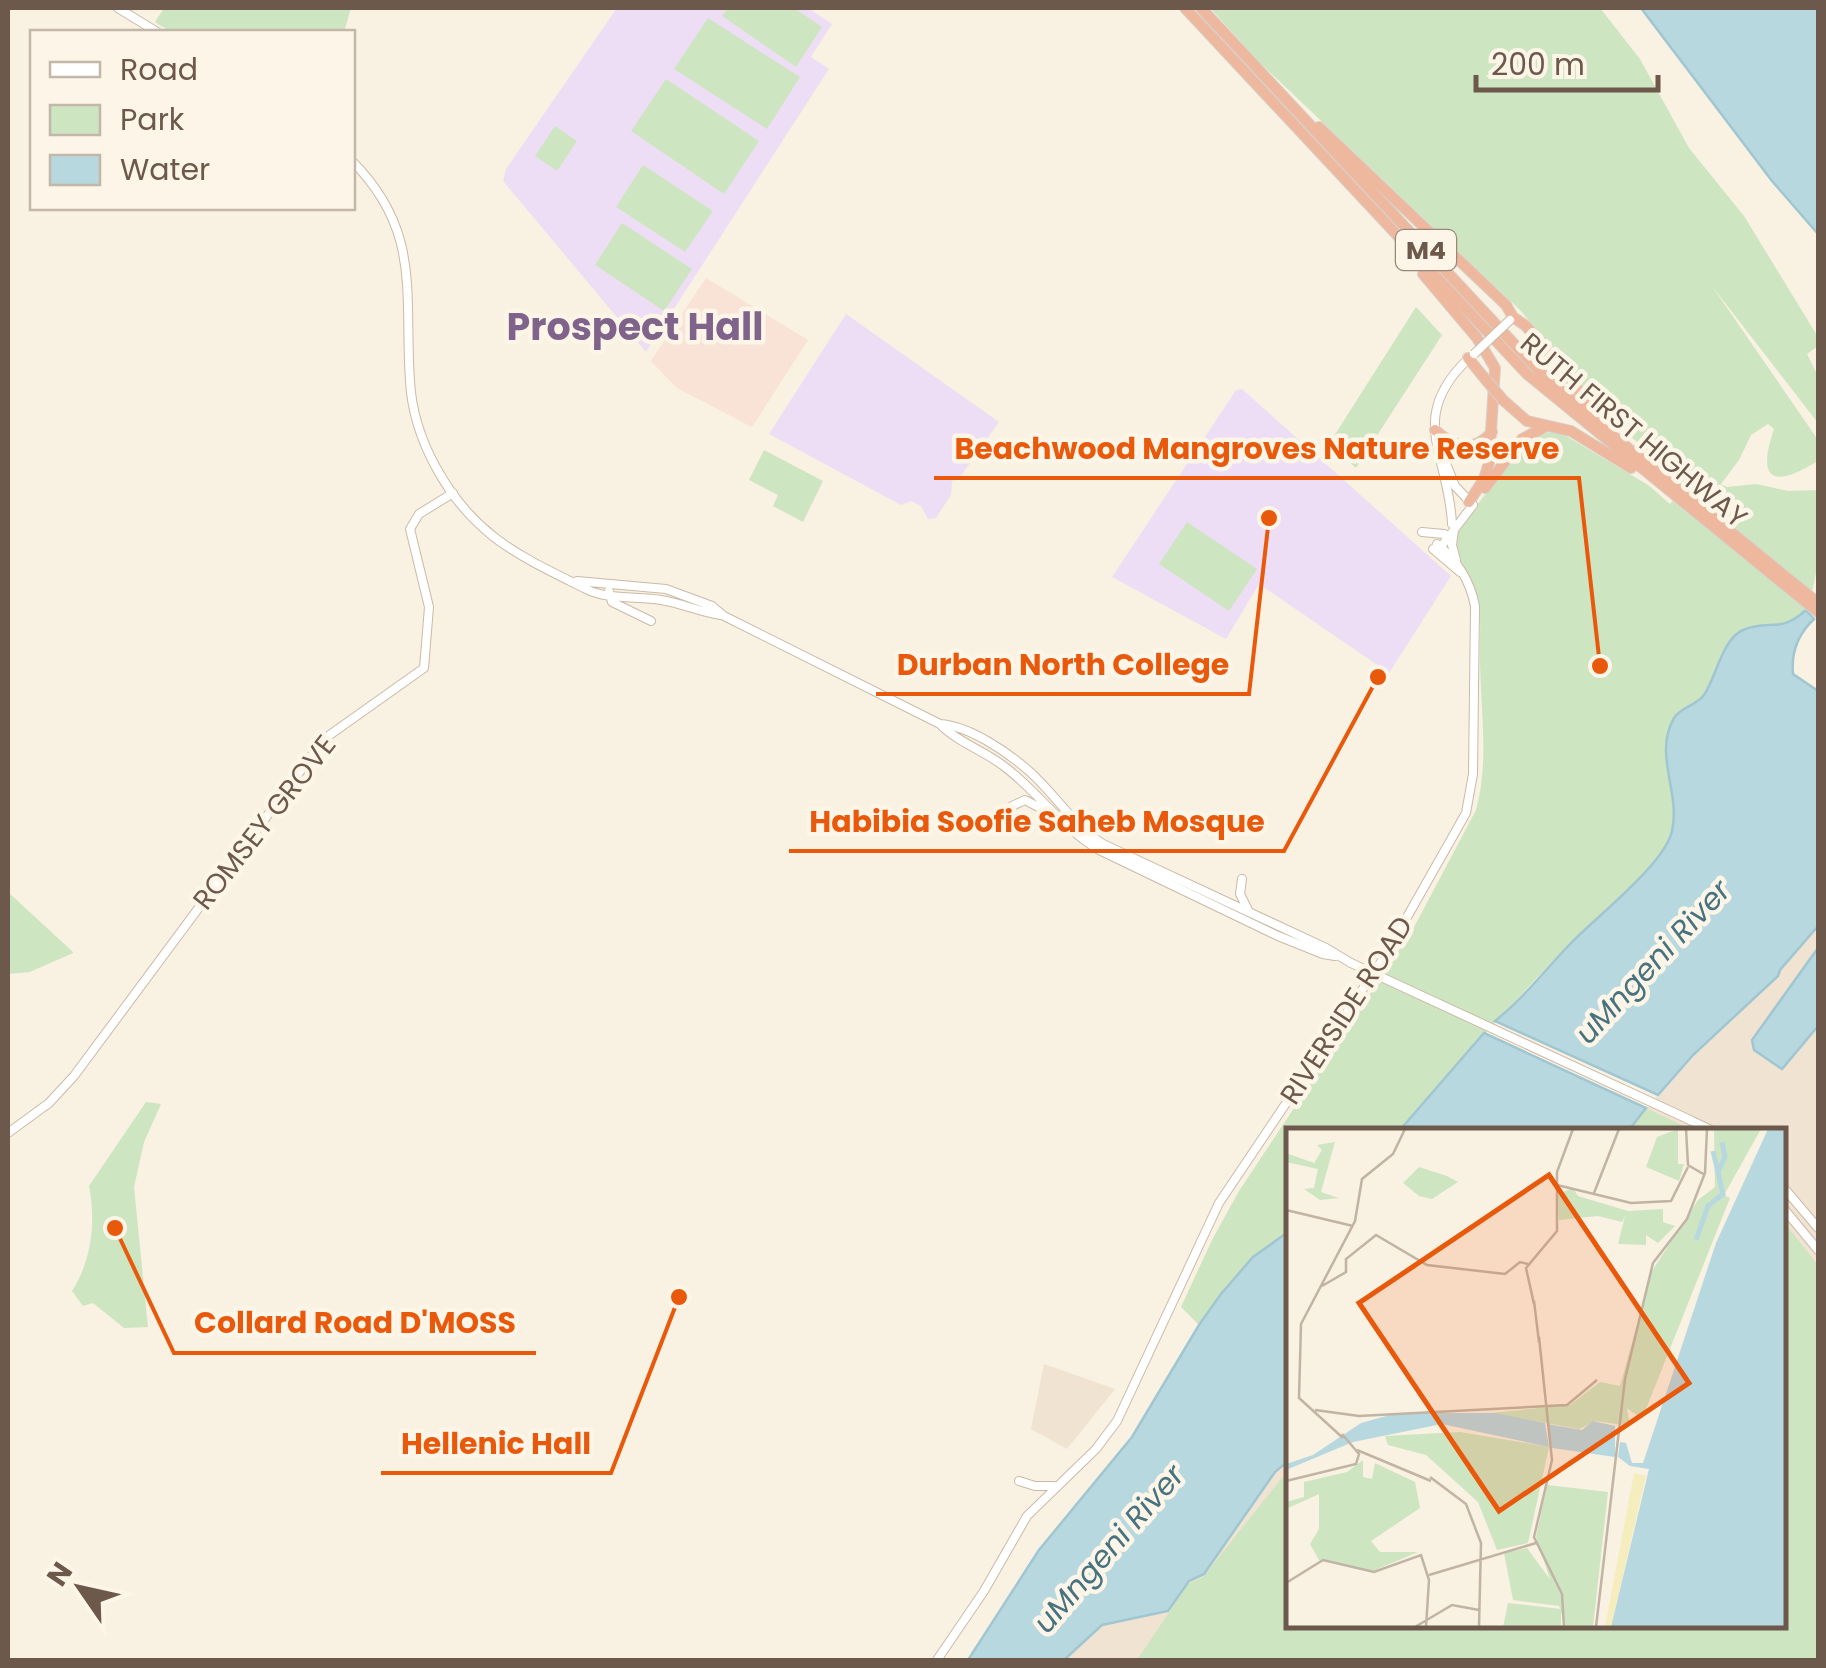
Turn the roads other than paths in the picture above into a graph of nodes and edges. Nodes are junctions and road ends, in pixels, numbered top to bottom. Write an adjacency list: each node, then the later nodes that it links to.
1 (118, 8): 4 (main road)
2 (1185, 8): 7 (highway, RUTH FIRST HIGHWAY / M4)
3 (1200, 8): 5 (highway, RUTH FIRST HIGHWAY / M4)
4 (154, 30)
5 (1264, 76): 8 (highway); 13 (highway, RUTH FIRST HIGHWAY / M4)
6 (355, 165): 14 (main road)
7 (1368, 206): 11 (highway); 13 (highway, RUTH FIRST HIGHWAY / M4)
8 (1511, 319): 9 (main road, bridge); 13 (highway)
9 (1471, 356): 10 (highway, bridge); 12 (main road)
10 (1546, 427): 13 (highway); 15 (highway)
11 (1492, 432): 12 (highway); 15 (highway)
12 (1436, 435): 15 (main road); 16 (main road)
13 (1661, 480): 23 (highway, RUTH FIRST HIGHWAY / M4); 24 (highway, RUTH FIRST HIGHWAY / M4)
14 (453, 493): 22 (main road); 33 (main road, ROMSEY GROVE)
15 (1471, 503): 16 (main road)
16 (1453, 525): 18 (main road); 19 (main road); 20 (main road)
17 (1422, 532): 18 (main road)
18 (1444, 534): 19 (main road)
19 (1438, 548): 20 (main road, RIVERSIDE ROAD); 21 (main road)
20 (1456, 560): 21 (main road, RIVERSIDE ROAD)
21 (1462, 574): 39 (main road, RIVERSIDE ROAD)
22 (610, 590): 25 (main road); 26 (main road)
23 (1818, 603)
24 (1818, 612)
25 (650, 621)
26 (991, 750): 28 (main road); 30 (main road)
27 (1012, 806): 28 (main road)
28 (1054, 816): 31 (main road)
29 (1242, 878): 30 (main road)
30 (1249, 912): 31 (main road)
31 (1335, 956): 32 (main road, bridge)
32 (1707, 1128)
33 (8, 1133)
34 (1786, 1190): 36 (main road)
35 (1786, 1211): 37 (main road)
36 (1817, 1225)
37 (1818, 1249)
38 (1019, 1481): 39 (main road)
39 (1056, 1486): 40 (main road, RIVERSIDE ROAD)
40 (937, 1660)

